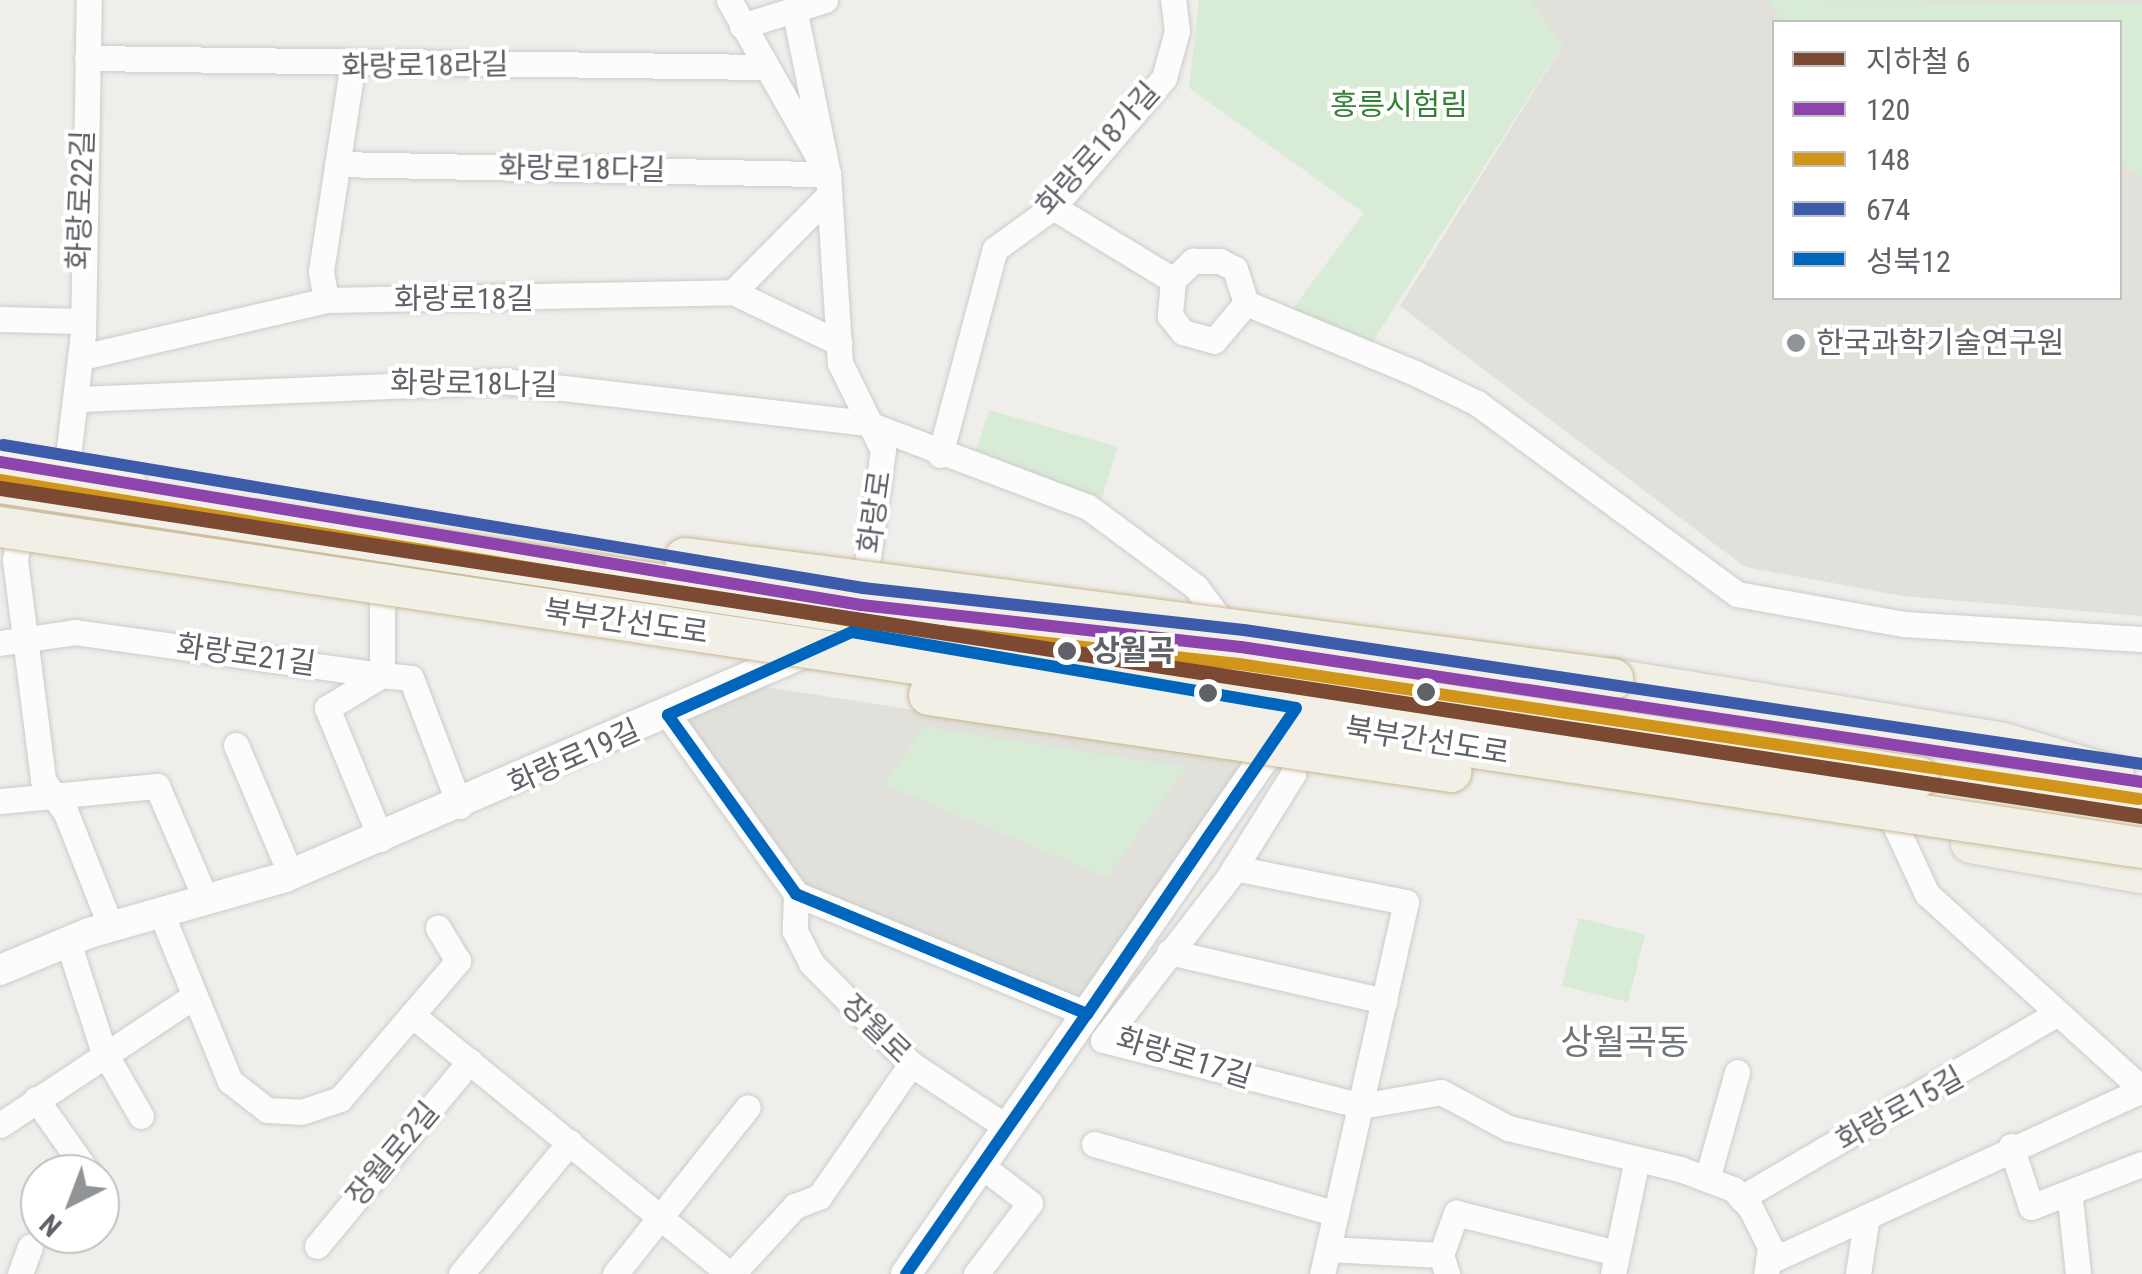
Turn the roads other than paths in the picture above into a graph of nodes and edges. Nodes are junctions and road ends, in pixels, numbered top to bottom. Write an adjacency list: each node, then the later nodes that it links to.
1 (89, 0): 7 (street, 화랑로22길)
2 (729, 0): 6 (street)
3 (825, 0): 5 (street)
4 (1173, 0): 12 (street, 화랑로18가길)
5 (794, 10): 6 (street); 11 (street)
6 (742, 26): 8 (street)
7 (87, 58): 9 (street, 화랑로18라길); 18 (street, 화랑로22길)
8 (764, 67): 9 (street, 화랑로18라길); 11 (street)
9 (352, 68): 10 (street)
10 (337, 164): 11 (street, 화랑로18다길); 15 (street)
11 (828, 185): 14 (street); 19 (street)
12 (1053, 206): 13 (street); 23 (street, 화랑로18가길)
13 (1173, 280): 16 (street); 16 (street)
14 (733, 292): 15 (street, 화랑로18길); 19 (street, 화랑로18길)
15 (326, 300): 20 (street, 화랑로18길)
16 (1246, 303): 31 (street)
17 (0, 319): 18 (street)
18 (81, 321): 20 (street, 화랑로22길)
19 (838, 343): 22 (street)
20 (82, 357): 21 (street, 화랑로22길)
21 (80, 399): 22 (street, 화랑로18나길); 25 (street, 화랑로22길)
22 (866, 423): 23 (street); 30 (street, 화랑로)
23 (940, 454): 33 (street)
24 (0, 462): 25 (main road)
25 (66, 472): 30 (main road)
26 (6, 509): 27 (highway, 북부간선도로, bridge); 28 (main road); 29 (highway, 북부간선도로, bridge); 32 (street)
27 (538, 562): 38 (highway, bridge); 43 (highway, 북부간선도로, bridge)
28 (382, 566): 30 (main road); 34 (street)
29 (440, 597): 46 (highway, 북부간선도로, bridge); 48 (highway, bridge)
30 (857, 619): 33 (main road); 35 (main road); 36 (street, 화랑로19길)
31 (2142, 640)
32 (11, 641): 34 (street, 화랑로21길); 40 (street)
33 (1241, 647): 38 (main road)
34 (382, 675): 42 (street); 45 (street)
35 (1296, 708): 39 (main road); 47 (street, 화랑로17길); 62 (street)
36 (668, 714): 42 (street, 화랑로19길); 50 (street, 장월로)
37 (236, 745): 49 (street)
38 (2128, 779)
39 (1877, 790): 44 (main road); 61 (street)
40 (55, 796): 41 (street); 51 (street); 53 (street)
41 (0, 801)
42 (460, 806): 45 (street, 화랑로19길)
43 (2142, 808)
44 (2142, 832)
45 (380, 838): 49 (street, 화랑로19길)
46 (2142, 848)
47 (1234, 868): 56 (street, 화랑로17길); 59 (street)
48 (2142, 873)
49 (291, 874): 51 (street, 화랑로19길)
50 (796, 894): 62 (street); 65 (street, 장월로)
51 (206, 900): 52 (street, 화랑로19길)
52 (161, 913): 53 (street, 화랑로19길); 58 (street)
53 (111, 927): 55 (street, 화랑로19길)
54 (438, 928): 60 (street)
55 (68, 942): 57 (street, 화랑로19길); 63 (street)
56 (1169, 952): 59 (street); 62 (street, 화랑로17길)
57 (0, 970)
58 (191, 998): 60 (street); 63 (street)
59 (1384, 1001): 69 (street)
60 (412, 1015): 64 (street)
61 (2054, 1015): 67 (street); 82 (street, 화랑로15길)
62 (1095, 1027): 69 (street, 화랑로17길); 73 (street)
63 (103, 1050): 68 (street); 71 (street)
64 (470, 1062): 74 (street); 87 (street, 장월로2길)
65 (912, 1064): 73 (street, 장월로); 94 (street)
66 (1737, 1072): 81 (street)
67 (2142, 1089): 76 (street)
68 (36, 1099): 72 (street); 77 (street)
69 (1362, 1106): 78 (street); 84 (street)
70 (748, 1108): 85 (street)
71 (141, 1116)
72 (0, 1125)
73 (1008, 1128): 80 (street)
74 (570, 1142): 85 (street); 92 (street)
75 (1094, 1144): 84 (street)
76 (2011, 1146): 83 (street); 86 (street)
77 (75, 1154)
78 (1636, 1160): 81 (street); 89 (street)
79 (2142, 1164): 83 (street)
80 (982, 1166): 95 (street); 96 (street)
81 (1707, 1179): 82 (street)
82 (1741, 1198): 91 (street)
83 (2070, 1199): 98 (street)
84 (1336, 1214): 88 (street)
85 (660, 1216): 93 (street); 94 (street)
86 (1866, 1222): 91 (street); 97 (street)
87 (316, 1246)
88 (1325, 1261): 90 (street)
89 (1615, 1264): 90 (street)
90 (1444, 1265)
91 (1767, 1268)
92 (461, 1274)
93 (615, 1274)
94 (731, 1274)
95 (906, 1274)
96 (976, 1274)
97 (1858, 1274)
98 (2078, 1274)

